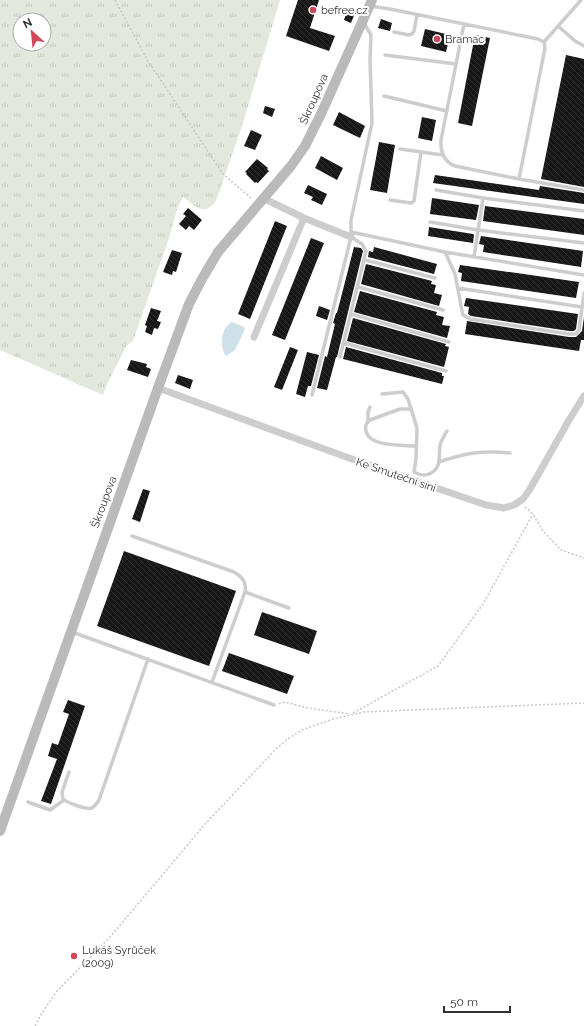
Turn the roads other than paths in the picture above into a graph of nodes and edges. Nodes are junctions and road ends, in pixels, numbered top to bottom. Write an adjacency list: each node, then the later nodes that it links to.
1 (581, 0): 6 (lane)
2 (370, 3): 3 (lane); 4 (street, Škroupova)
3 (417, 15): 5 (lane); 7 (lane)
4 (362, 21): 22 (street, Škroupova); 27 (lane)
5 (464, 24): 8 (lane); 11 (lane)
6 (558, 26): 8 (lane); 9 (lane)
7 (394, 32)
8 (544, 42): 17 (lane)
9 (584, 46)
10 (385, 55): 11 (lane)
11 (456, 64): 13 (lane)
12 (384, 96): 13 (lane)
13 (447, 111): 16 (lane)
14 (400, 149): 15 (lane)
15 (422, 152): 16 (lane); 21 (lane)
16 (443, 155): 17 (lane)
17 (518, 179): 19 (lane)
18 (436, 190): 20 (lane)
19 (584, 190)
20 (483, 198): 23 (lane); 26 (lane)
21 (390, 200)
22 (261, 201): 24 (street); 45 (street, Škroupova)
23 (584, 211)
24 (304, 218): 27 (street); 40 (street)
25 (430, 222): 26 (lane)
26 (478, 230): 28 (lane); 30 (lane)
27 (351, 234): 29 (lane); 31 (lane); 47 (lane)
28 (584, 243)
29 (446, 252): 30 (lane); 35 (lane)
30 (474, 257): 32 (lane)
31 (365, 260): 33 (lane); 34 (lane)
32 (584, 275)
33 (435, 278)
34 (358, 287): 38 (lane); 39 (lane)
35 (458, 288): 37 (lane); 37 (lane)
36 (584, 293): 37 (lane)
37 (582, 307)
38 (443, 310)
39 (351, 314): 41 (lane); 42 (lane)
40 (254, 337)
41 (449, 342)
42 (344, 343): 43 (lane); 44 (lane)
43 (340, 357)
44 (446, 371)
45 (158, 388): 57 (street, Ke Smuteční síni); 61 (street, Škroupova)
46 (382, 394): 50 (lane)
47 (312, 395)
48 (584, 396): 57 (street, Ke Smuteční síni)
49 (370, 407): 51 (lane)
50 (410, 409): 51 (lane); 53 (lane)
51 (368, 421): 53 (lane)
52 (448, 431): 55 (lane)
53 (415, 446): 56 (lane)
54 (510, 453): 55 (lane)
55 (440, 462): 56 (lane)
56 (414, 472): 57 (lane)
57 (404, 477)
58 (132, 536): 59 (lane)
59 (245, 592): 60 (lane); 63 (lane)
60 (289, 608)
61 (71, 631): 62 (lane); 68 (street, Škroupova)
62 (148, 659): 63 (lane); 66 (lane)
63 (212, 682): 64 (lane)
64 (274, 705)
65 (69, 772): 66 (lane)
66 (64, 800): 67 (lane)
67 (28, 802)
68 (0, 832)

